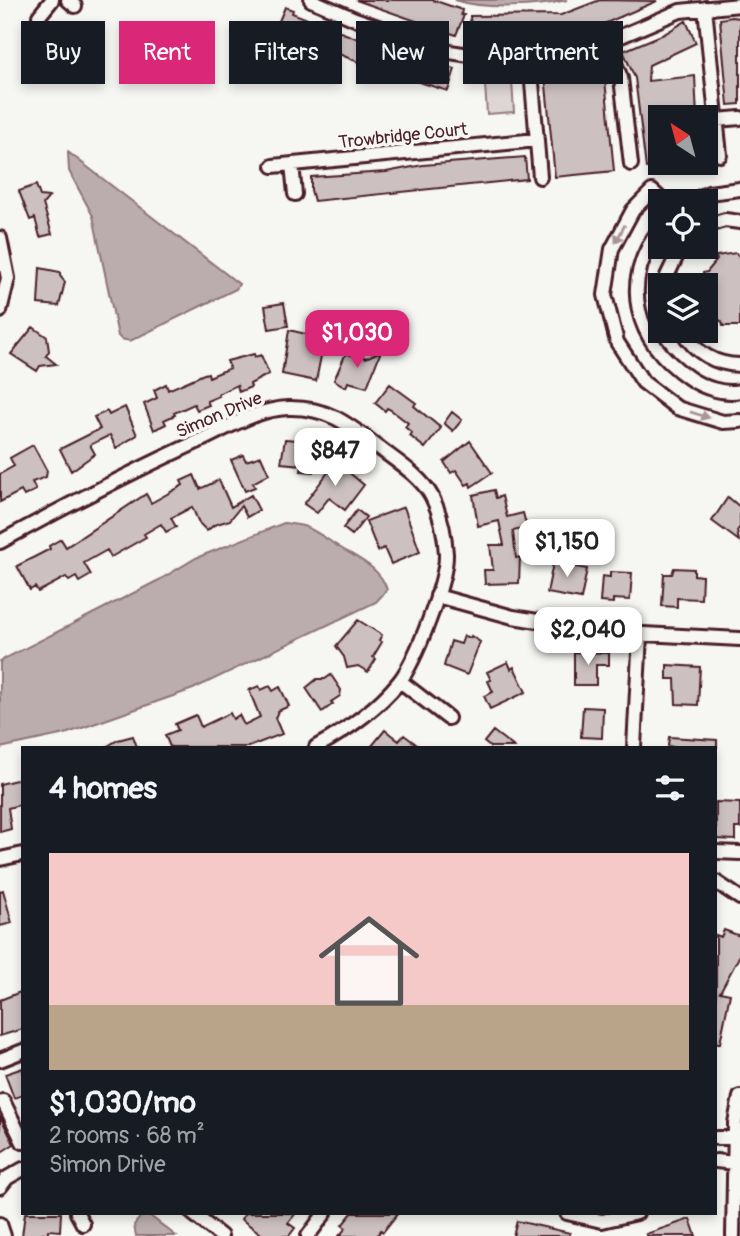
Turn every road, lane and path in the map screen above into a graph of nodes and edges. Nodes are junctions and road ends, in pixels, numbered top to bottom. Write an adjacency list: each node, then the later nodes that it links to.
1 (52, 0): 5 (street)
2 (312, 0): 7 (street)
3 (740, 5): 4 (street)
4 (705, 8): 6 (street); 10 (street)
5 (39, 16)
6 (623, 35)
7 (463, 54)
8 (532, 84): 14 (street)
9 (622, 84): 17 (street)
10 (715, 105)
11 (740, 118): 12 (street)
12 (718, 120)
13 (718, 132): 15 (street)
14 (537, 140): 16 (street, Trowbridge Court); 19 (street)
15 (720, 155)
16 (292, 164): 18 (street, Trowbridge Court); 22 (street)
17 (631, 164)
18 (273, 166)
19 (540, 177)
20 (740, 188): 21 (street)
21 (718, 191)
22 (295, 194)
23 (648, 195): 32 (street, one-way to 32)
24 (718, 222): 25 (street)
25 (740, 222)
26 (0, 238): 28 (street)
27 (648, 249): 31 (street)
28 (0, 311)
29 (690, 343): 30 (street)
30 (740, 365)
31 (740, 391)
32 (740, 421)
33 (0, 542): 34 (street, Simon Drive)
34 (437, 596): 35 (street); 37 (street, Simon Drive)
35 (640, 634): 36 (street); 40 (street)
36 (740, 639)
37 (400, 681): 38 (street); 39 (street, Simon Drive)
38 (448, 718)
39 (318, 746)
40 (634, 746)
41 (717, 852): 42 (street)
42 (740, 853)
43 (21, 854): 44 (street)
44 (0, 859)
45 (717, 883): 46 (street)
46 (740, 898)
47 (21, 1052): 48 (street)
48 (0, 1060)
49 (740, 1097): 53 (street)
50 (3, 1101): 51 (street)
51 (21, 1138)
52 (717, 1138): 53 (street)
53 (735, 1138): 55 (street)
54 (717, 1161): 55 (street)
55 (734, 1163): 66 (street)
56 (21, 1170): 57 (street)
57 (0, 1187)
58 (195, 1215): 64 (street)
59 (324, 1215): 65 (street)
60 (576, 1215): 61 (street)
61 (619, 1215)
62 (0, 1223): 63 (street)
63 (4, 1236)
64 (221, 1236)
65 (308, 1236)
66 (733, 1236)

